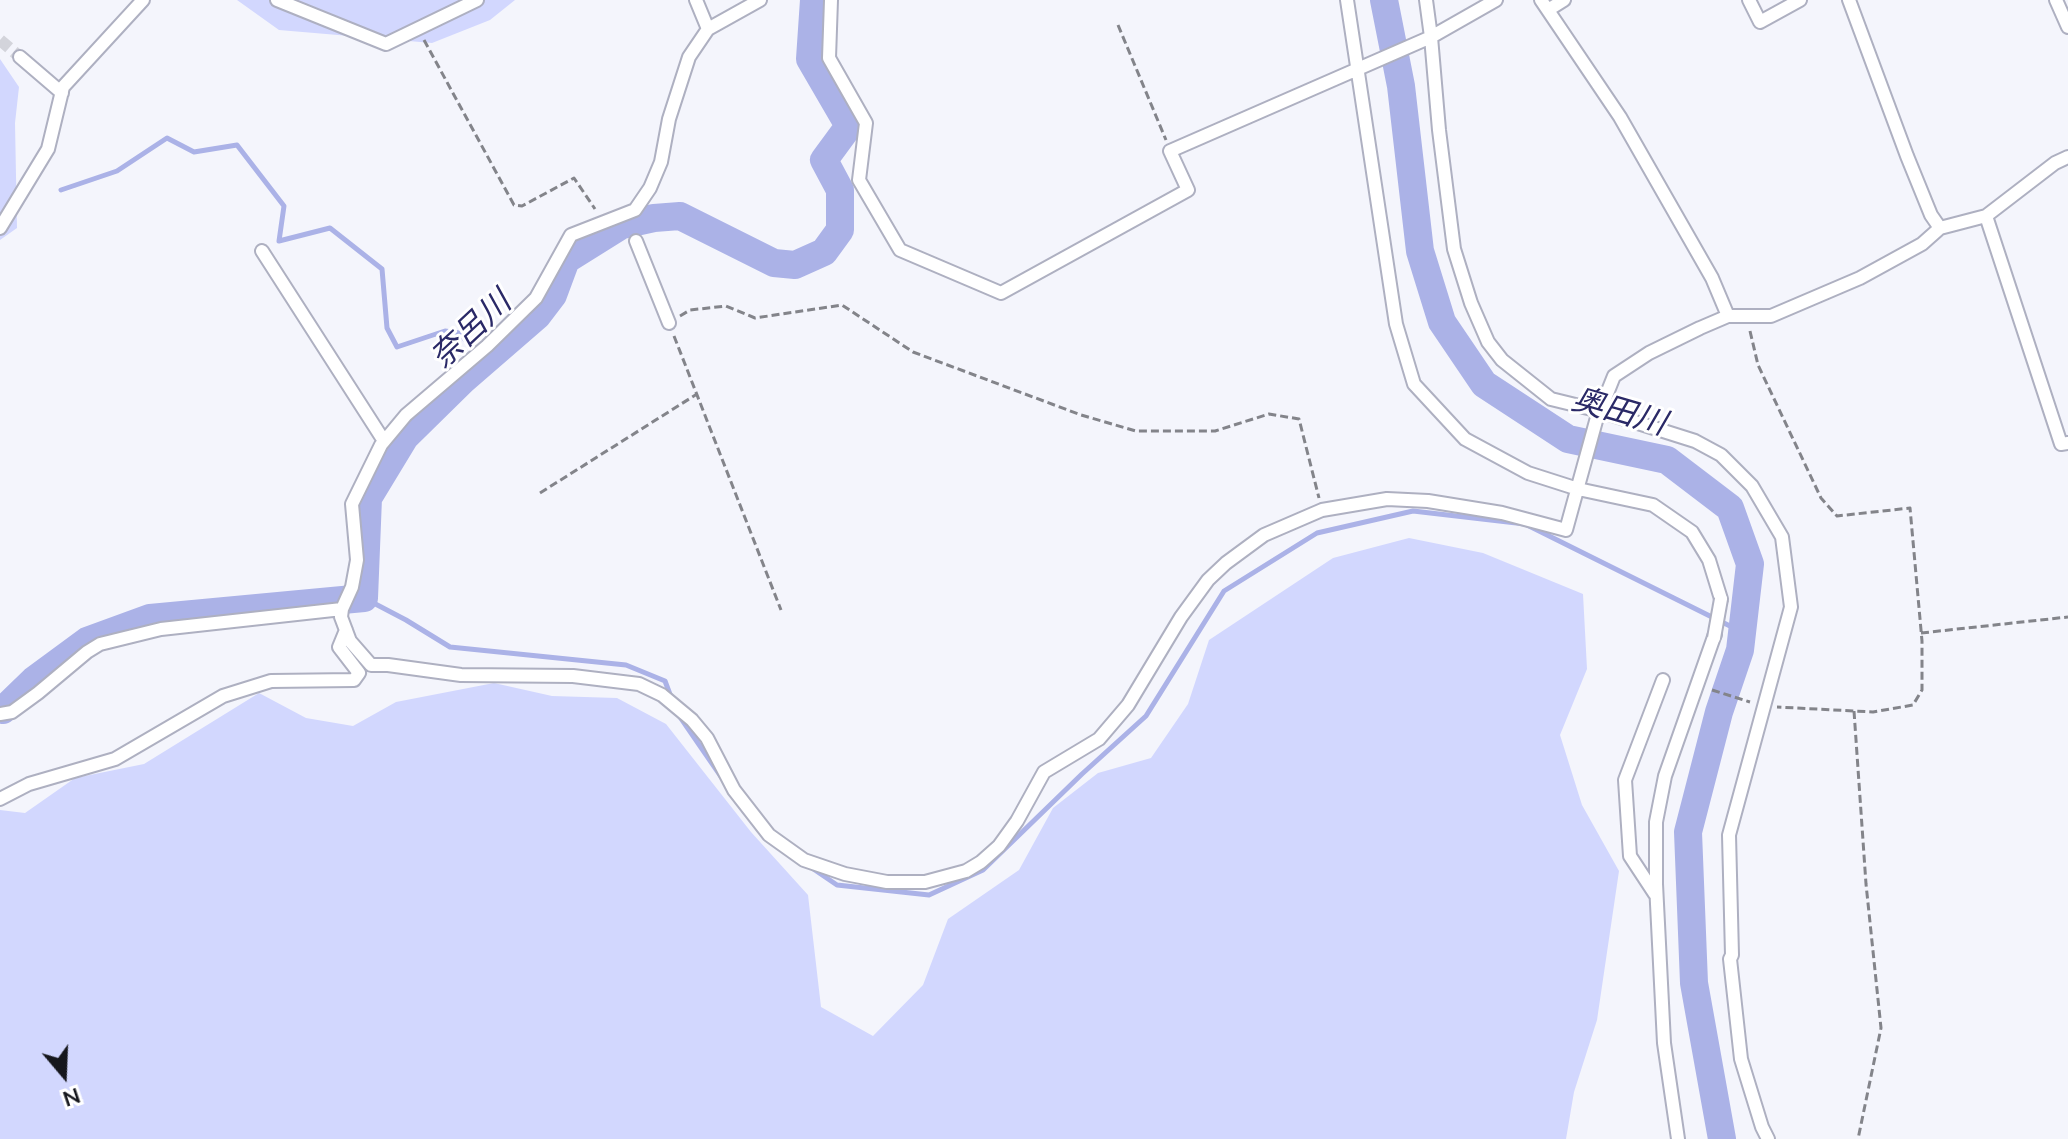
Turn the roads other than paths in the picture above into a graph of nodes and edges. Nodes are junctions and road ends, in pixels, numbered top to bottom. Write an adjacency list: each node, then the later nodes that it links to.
1 (143, 0): 21 (street)
2 (277, 0): 3 (street)
3 (477, 0)
4 (696, 0): 17 (street)
5 (760, 0): 17 (street)
6 (831, 0): 20 (street)
7 (1347, 0): 20 (street)
8 (1426, 0): 18 (street)
9 (1496, 0): 18 (street)
10 (1564, 0): 15 (street)
11 (1749, 0): 12 (street)
12 (1800, 0)
13 (1849, 0): 25 (street)
14 (2056, 0): 16 (street)
15 (1545, 5): 28 (street)
16 (2068, 27)
17 (708, 29): 31 (street)
18 (1431, 37): 20 (street); 30 (street)
19 (20, 57): 21 (street)
20 (1364, 67): 33 (street)
21 (62, 93): 24 (street)
22 (2068, 157): 23 (street)
23 (1986, 216): 25 (street); 32 (street)
24 (0, 228)
25 (1940, 228): 28 (street)
26 (636, 241): 29 (street)
27 (262, 251): 31 (street)
28 (1728, 316): 30 (street)
29 (669, 323)
30 (1598, 416): 33 (street); 41 (street)
31 (384, 441): 34 (street)
32 (2068, 443)
33 (1578, 489): 35 (street); 39 (street, bridge)
34 (342, 609): 35 (street); 37 (street)
35 (346, 630): 38 (street)
36 (1663, 680): 39 (street)
37 (0, 714)
38 (0, 799)
39 (1657, 897): 40 (street)
40 (1678, 1139)
41 (1768, 1139)

